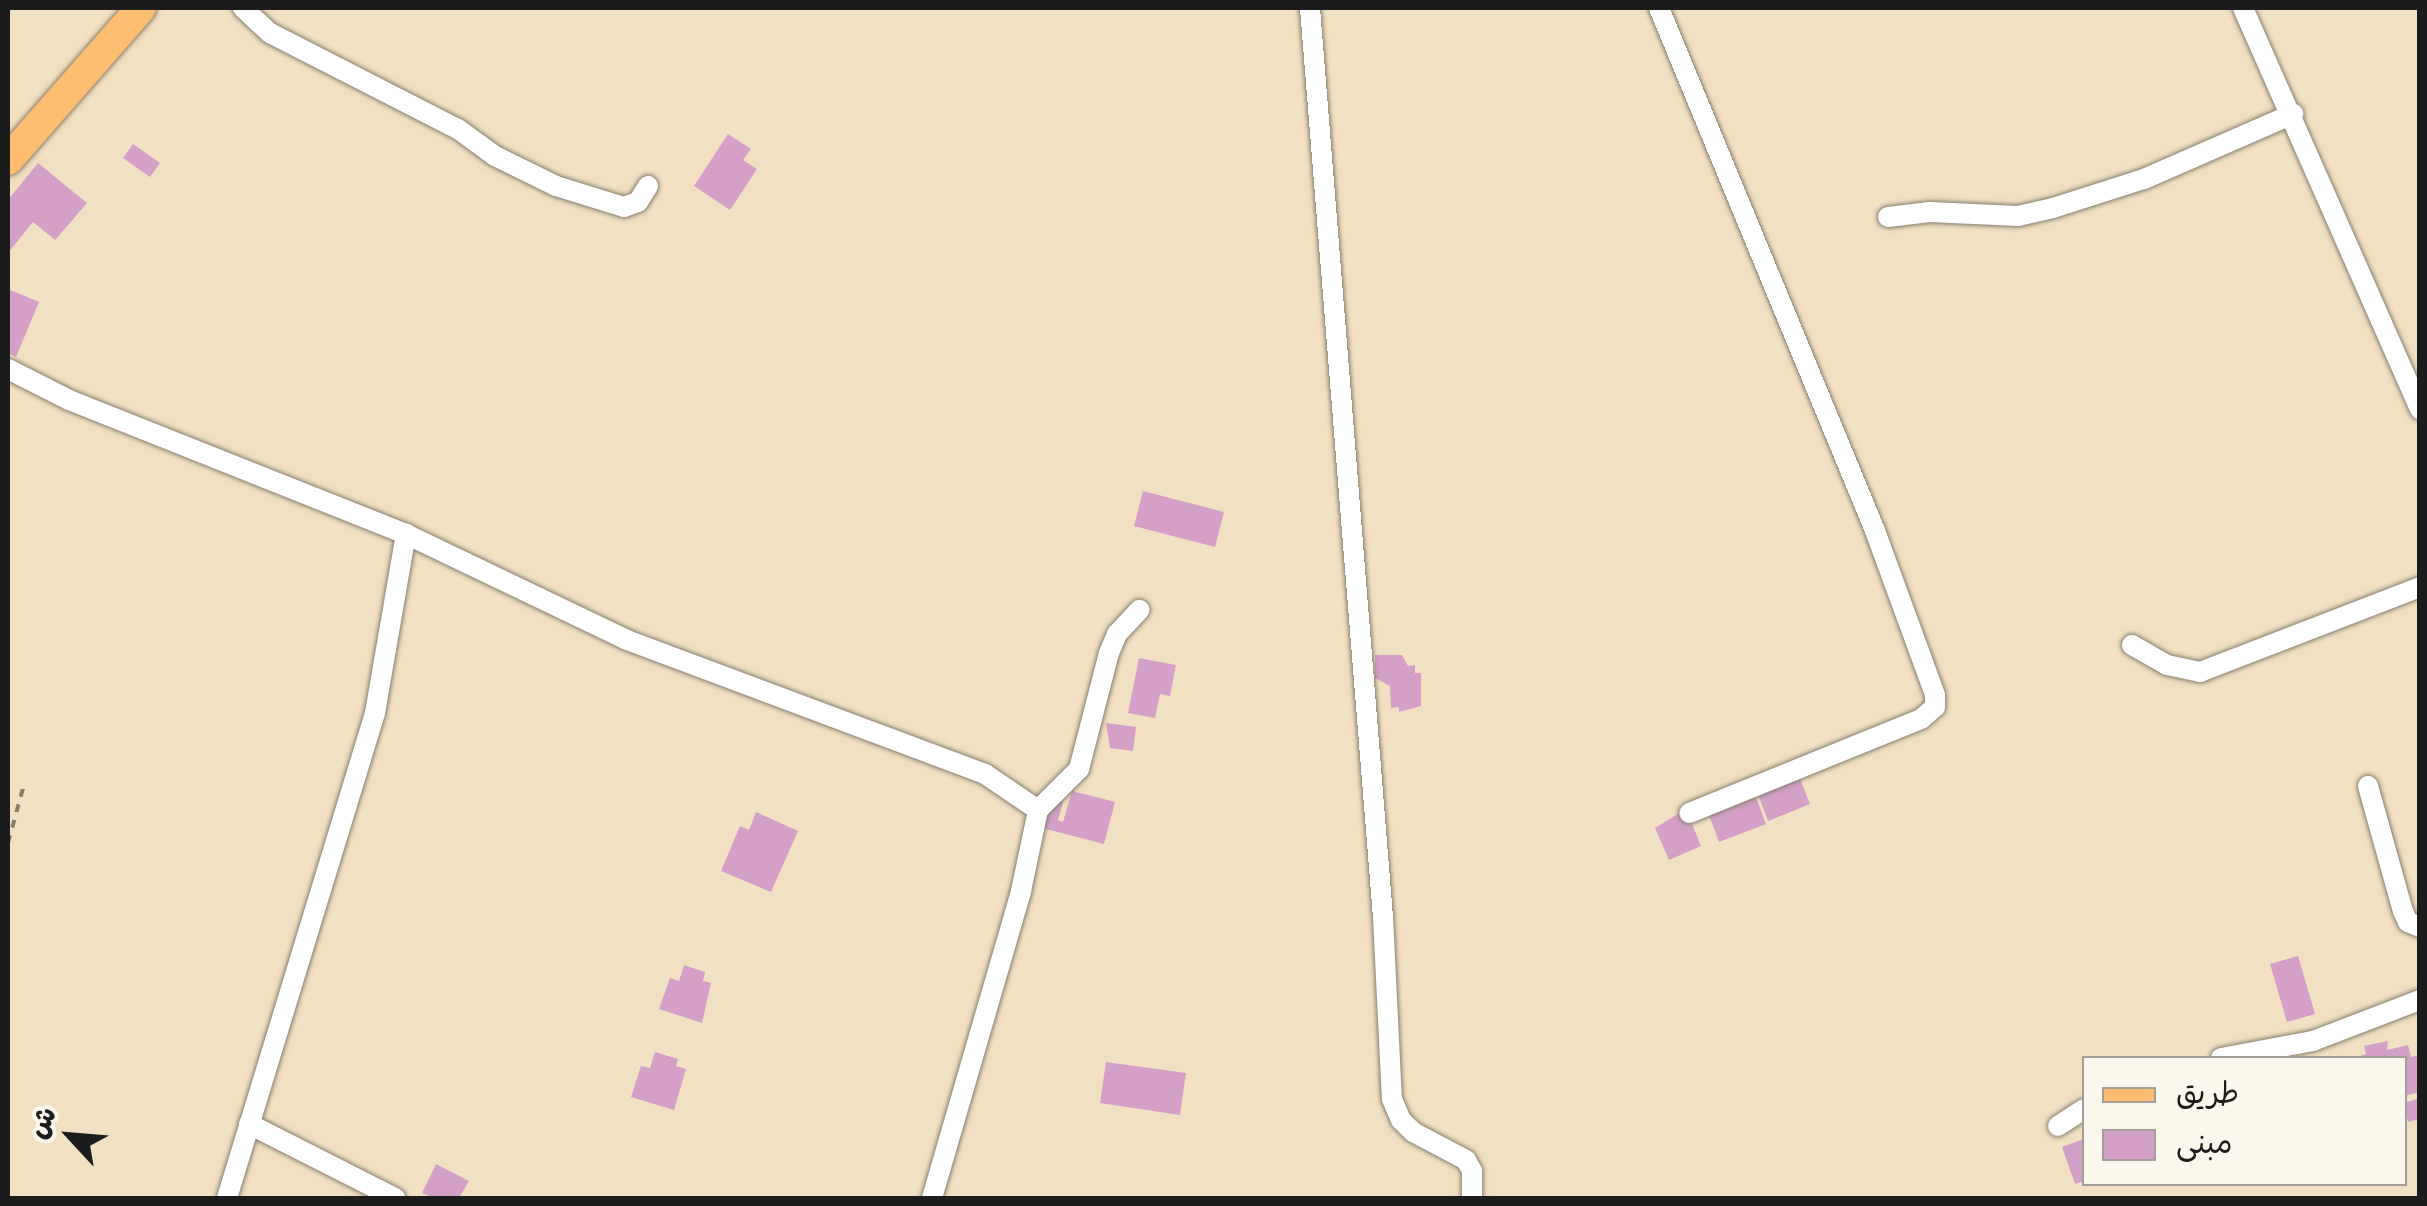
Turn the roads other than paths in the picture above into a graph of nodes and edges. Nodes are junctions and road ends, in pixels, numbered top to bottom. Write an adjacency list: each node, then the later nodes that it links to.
1 (141, 8): 7 (main road)
2 (243, 8): 8 (street)
3 (1310, 8): 28 (street)
4 (1659, 8): 18 (street)
5 (2245, 8): 6 (street)
6 (2293, 114): 9 (street); 11 (street)
7 (8, 160)
8 (648, 186)
9 (1888, 216)
10 (8, 369): 12 (street)
11 (2420, 410)
12 (406, 534): 17 (street); 23 (street)
13 (2420, 587): 15 (street)
14 (1139, 610): 17 (street)
15 (2132, 645)
16 (2368, 786): 19 (street)
17 (1038, 810): 27 (street)
18 (1689, 813)
19 (2420, 927)
20 (2420, 1000): 21 (street)
21 (2232, 1056)
22 (2082, 1110): 24 (street)
23 (249, 1124): 25 (street); 26 (street)
24 (2058, 1126)
25 (227, 1198)
26 (395, 1198)
27 (932, 1198)
28 (1472, 1198)

